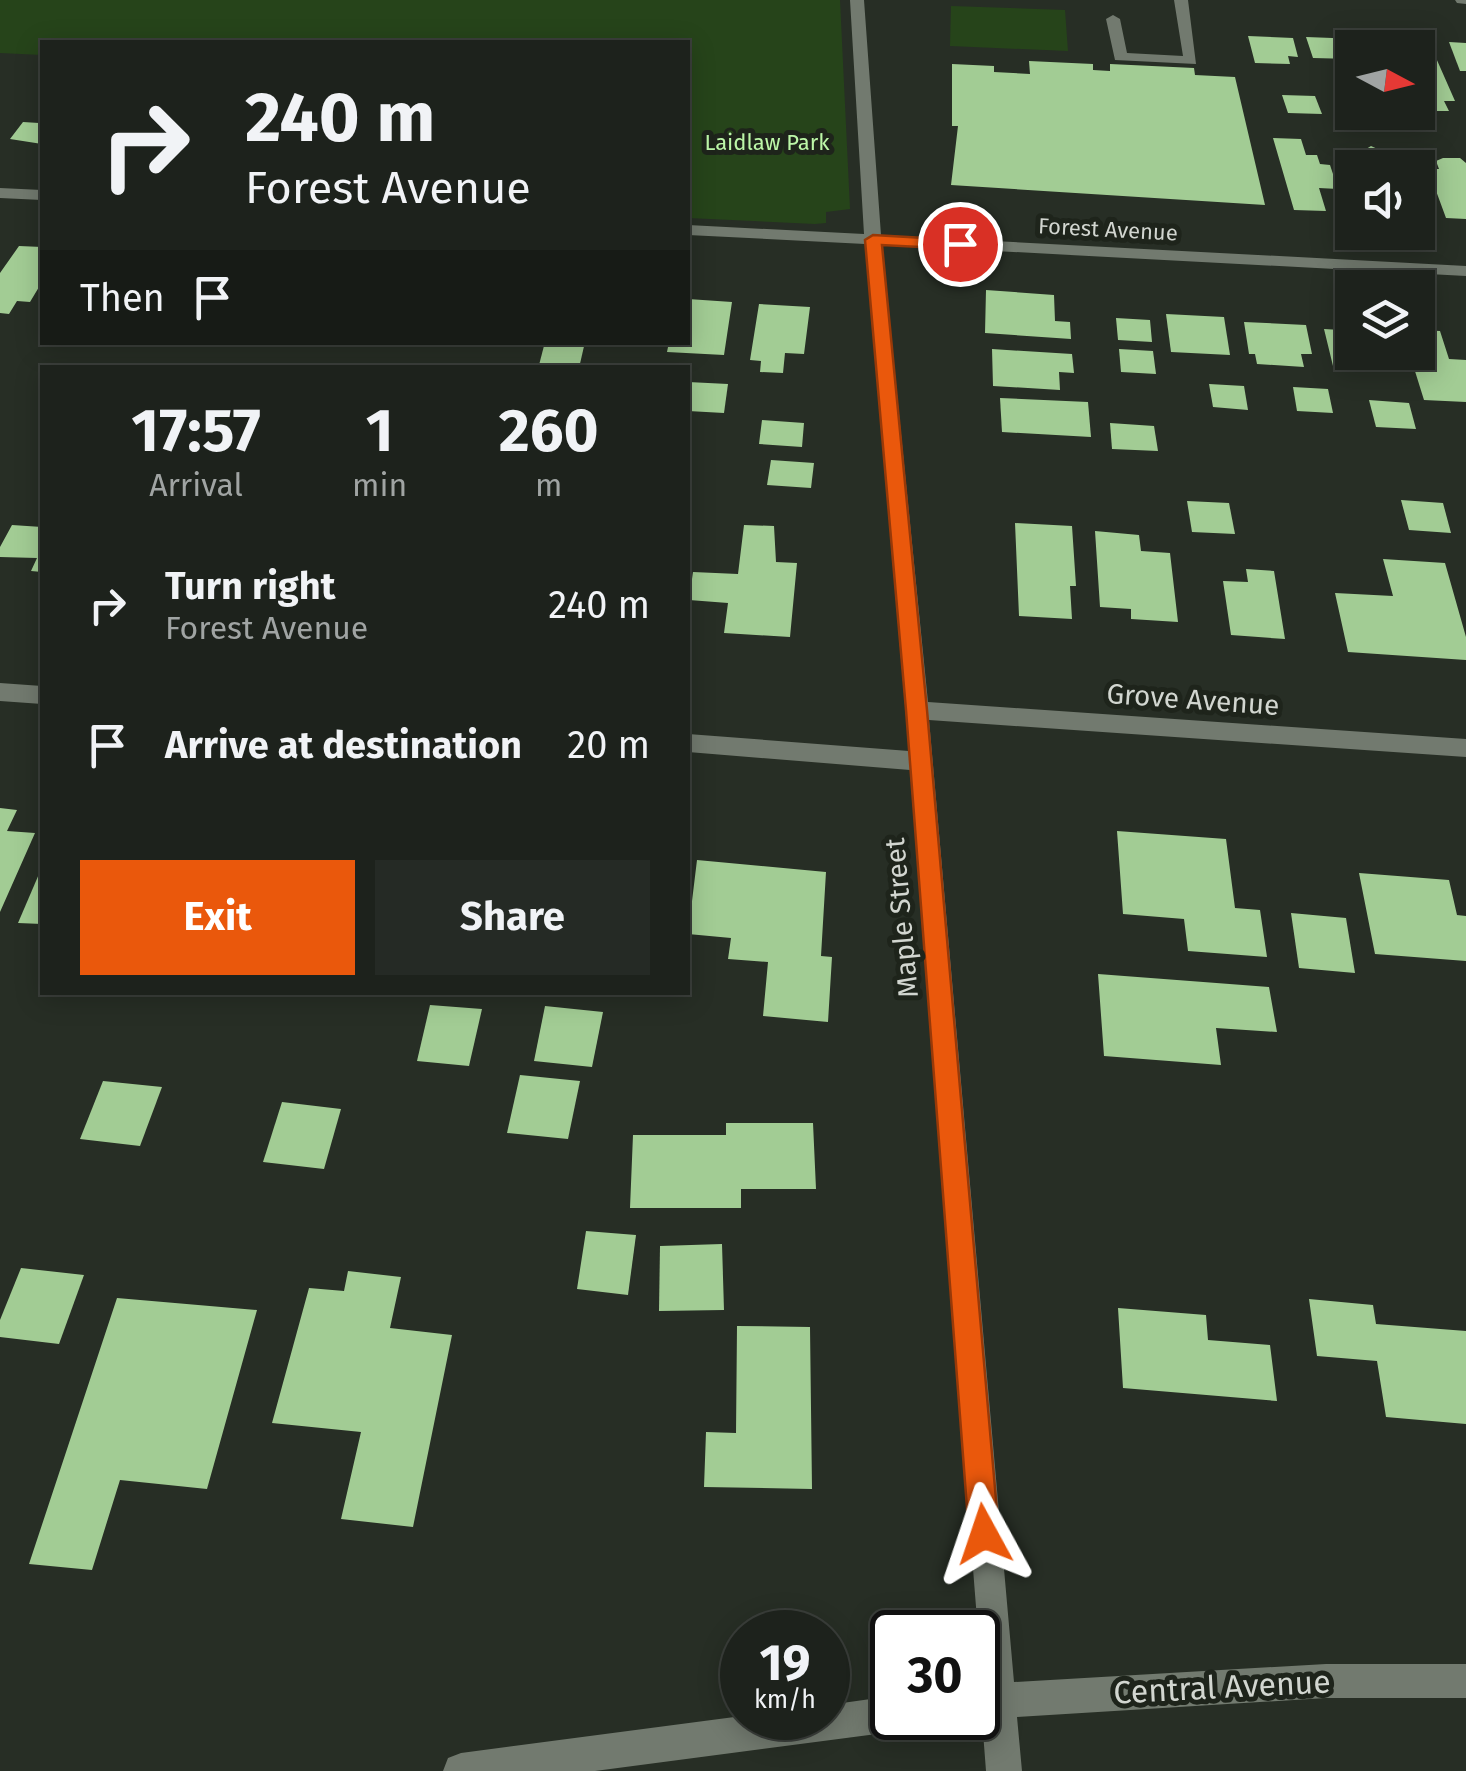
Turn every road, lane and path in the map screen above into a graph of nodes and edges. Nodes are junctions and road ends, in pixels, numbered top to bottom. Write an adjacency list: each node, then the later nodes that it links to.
1 (857, 0): 7 (street, Maple Street)
2 (1181, 0): 3 (street)
3 (1113, 20)
4 (0, 193): 5 (street)
5 (40, 195)
6 (690, 230): 7 (street, Forest Avenue)
7 (873, 240): 8 (street, Forest Avenue); 11 (street, Maple Street)
8 (1466, 271)
9 (0, 692): 10 (street)
10 (40, 695)
11 (916, 710): 13 (street, Grove Avenue); 14 (street, Maple Street)
12 (690, 744): 14 (street)
13 (1466, 748)
14 (919, 761): 15 (street, Maple Street)
15 (981, 1610)
16 (1466, 1681): 17 (street, Central Avenue)
17 (1000, 1700)
18 (870, 1717): 20 (street)
19 (997, 1740): 21 (street, Maple Street)
20 (461, 1771)
21 (1004, 1771)

